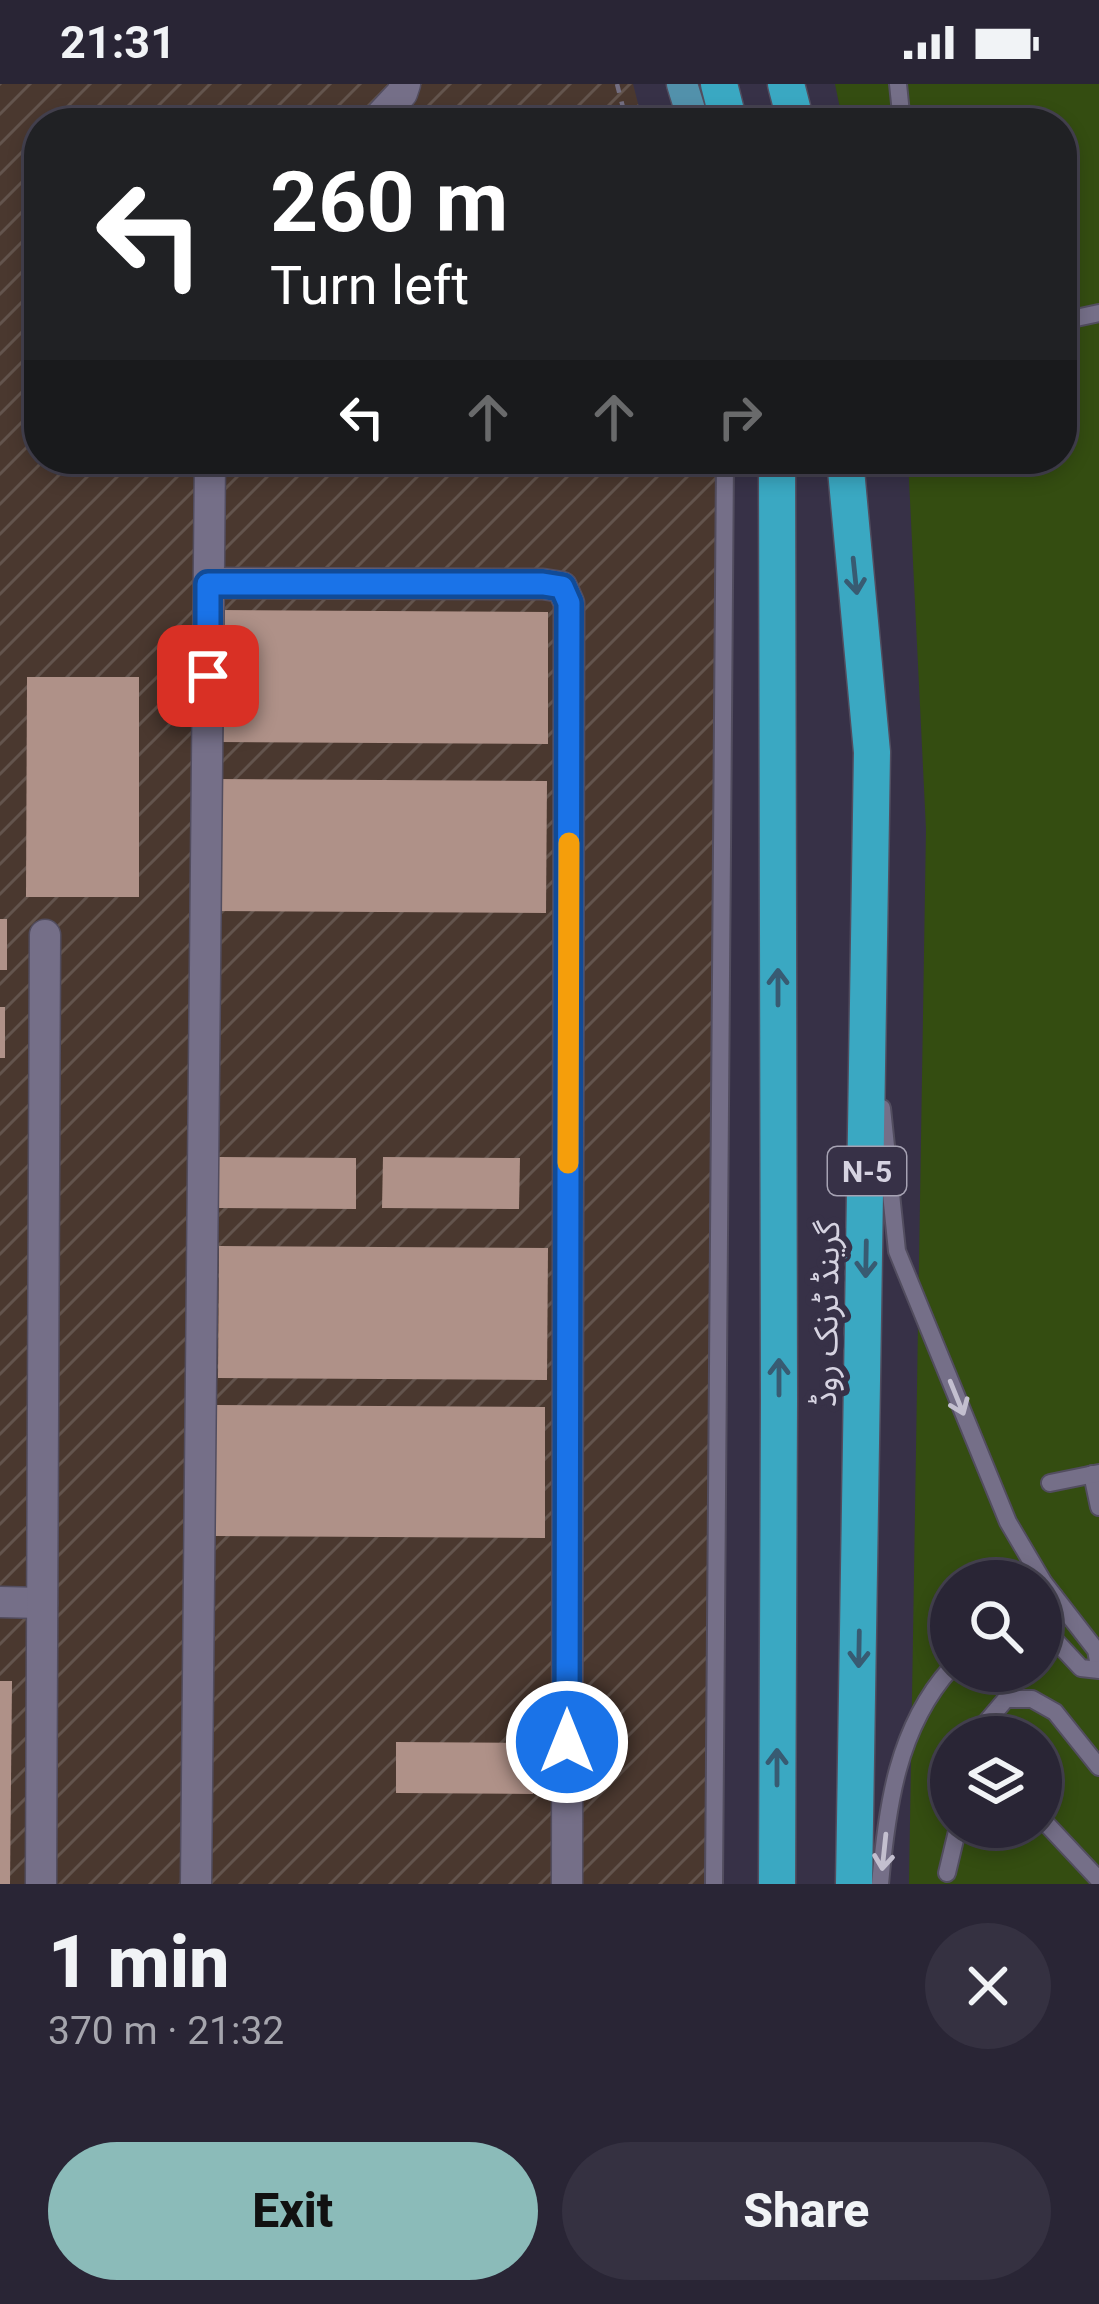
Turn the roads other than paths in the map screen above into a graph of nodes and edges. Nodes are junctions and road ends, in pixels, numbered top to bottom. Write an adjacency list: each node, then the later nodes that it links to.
1 (405, 84): 2 (street)
2 (388, 108)
3 (210, 474): 7 (street)
4 (724, 474): 31 (lane)
5 (777, 474): 32 (highway, گرینڈ ٹرنک روڈ / N-5, one-way to 5)
6 (846, 474): 9 (highway, گرینڈ ٹرنک روڈ / N-5, one-way to 9)
7 (208, 584): 29 (street); 30 (street)
8 (45, 935): 15 (street)
9 (870, 1000): 13 (lane, one-way to 13); 33 (highway, گرینڈ ٹرنک روڈ / N-5, one-way to 33)
10 (1096, 1473): 11 (lane); 12 (lane)
11 (1050, 1483)
12 (1099, 1507)
13 (1032, 1560)
14 (0, 1602): 15 (street)
15 (42, 1603): 28 (street)
16 (1062, 1606): 18 (lane)
17 (1062, 1648): 18 (lane)
18 (1099, 1668)
19 (930, 1691): 34 (lane, one-way to 34)
20 (992, 1716): 21 (lane)
21 (1058, 1716)
22 (1062, 1721): 23 (lane)
23 (1099, 1767)
24 (1062, 1840): 27 (lane)
25 (953, 1848): 26 (lane)
26 (947, 1873)
27 (1099, 1880)
28 (41, 1884)
29 (196, 1884)
30 (567, 1884)
31 (714, 1884)
32 (777, 1884)
33 (854, 1884)
34 (880, 1884)

